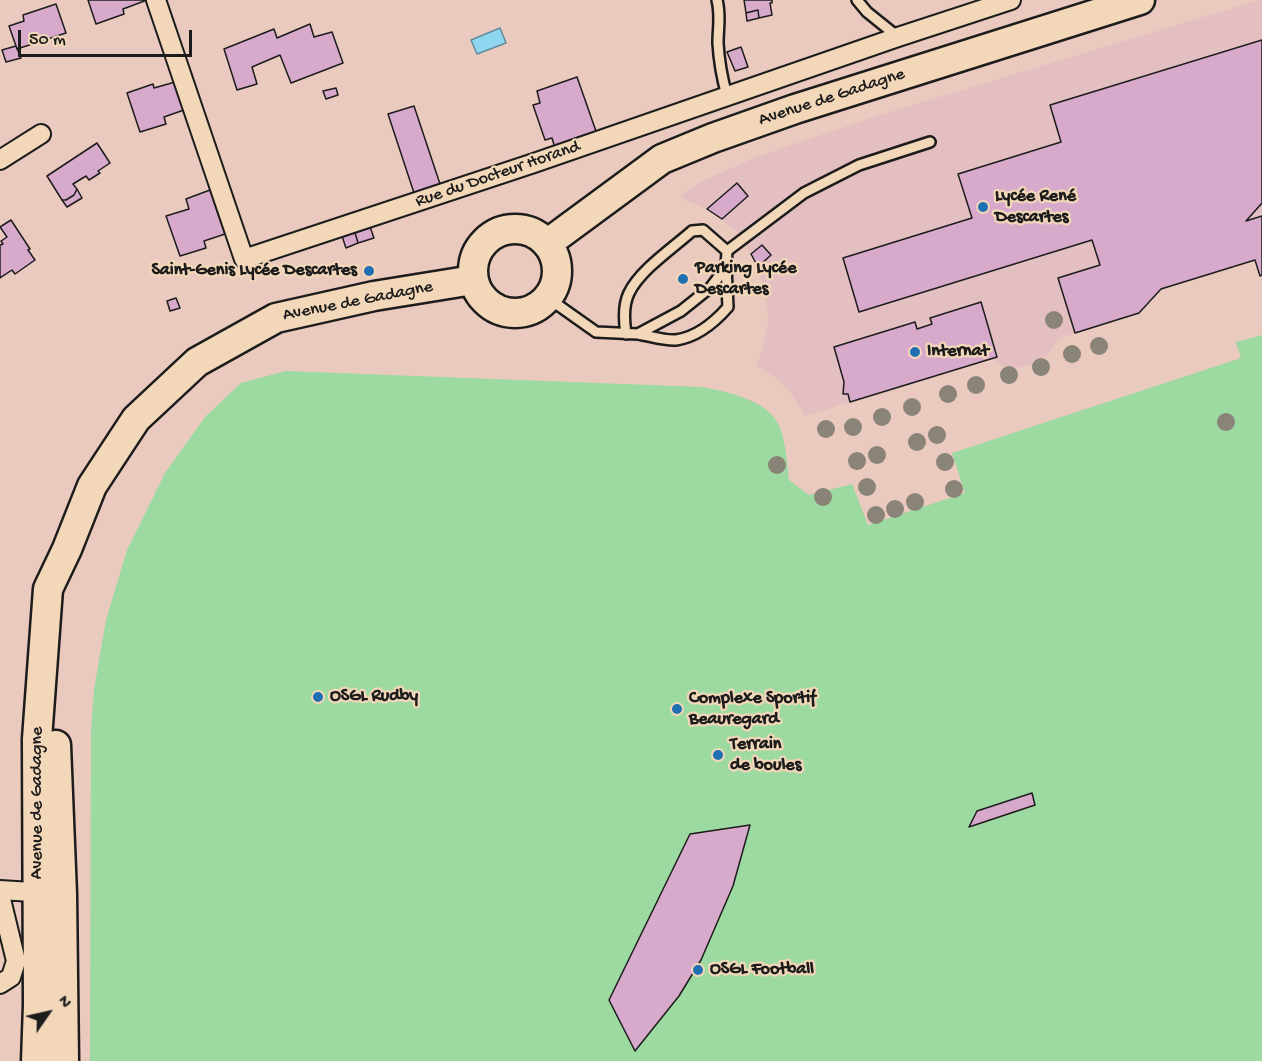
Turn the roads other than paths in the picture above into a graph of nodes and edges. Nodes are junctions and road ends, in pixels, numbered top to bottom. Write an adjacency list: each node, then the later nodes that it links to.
1 (156, 0): 7 (street, Rue du Docteur Horand)
2 (717, 0): 7 (lane)
3 (857, 0): 6 (lane)
4 (1011, 0): 6 (street, Rue du Docteur Horand)
5 (1140, 0): 11 (main road, Avenue de Gadagne)
6 (898, 37): 7 (street, Rue du Docteur Horand)
7 (727, 96)
8 (41, 134): 10 (street)
9 (930, 142): 12 (lane)
10 (0, 160)
11 (548, 243): 14 (main road); 15 (main road)
12 (727, 251): 13 (lane); 16 (lane)
13 (726, 267): 17 (lane); 17 (lane)
14 (473, 280): 15 (main road); 19 (main road, Avenue de Gadagne)
15 (548, 298): 16 (lane)
16 (626, 334): 17 (lane)
17 (638, 334)
18 (0, 892): 19 (street); 20 (street)
19 (50, 893): 21 (main road, Avenue de Gadagne); 22 (main road, Avenue de Gadagne)
20 (0, 984)
21 (36, 1061)
22 (64, 1061)

